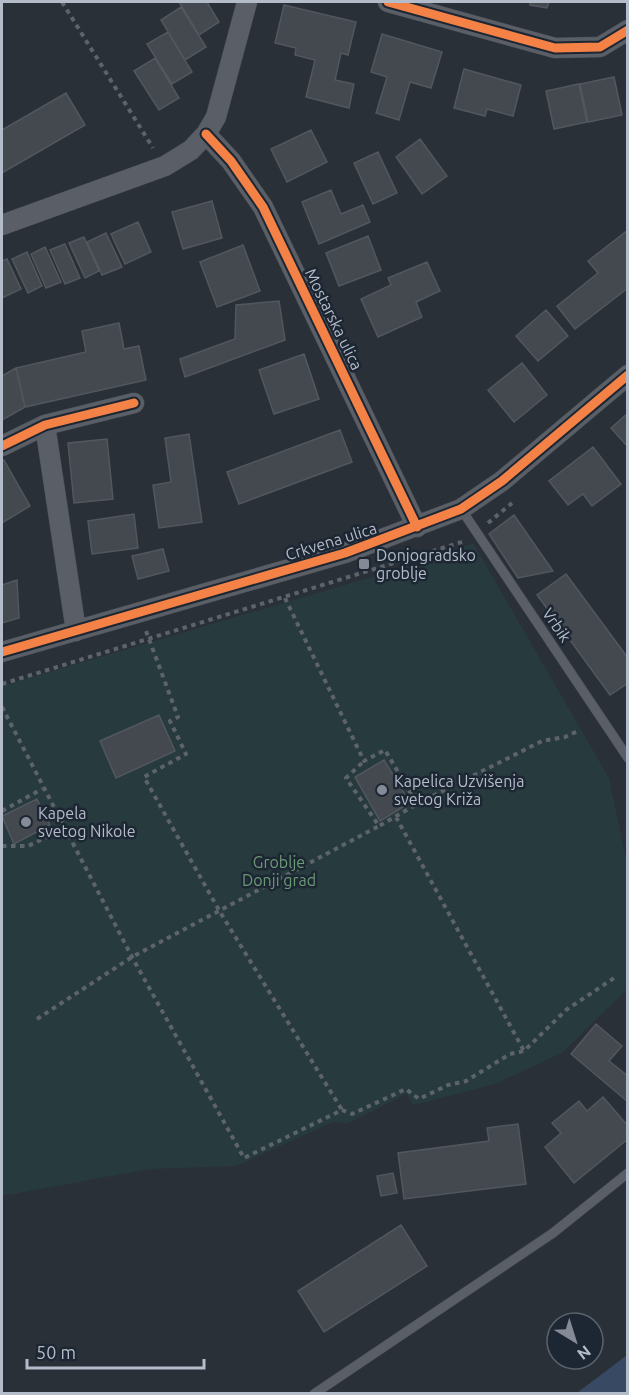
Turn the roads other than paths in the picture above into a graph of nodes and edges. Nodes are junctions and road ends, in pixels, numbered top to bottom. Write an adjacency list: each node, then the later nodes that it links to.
1 (247, 2): 5 (street)
2 (388, 2): 3 (street)
3 (424, 6): 4 (street)
4 (627, 30)
5 (206, 134): 6 (street); 12 (street, Mostarska ulica)
6 (2, 225)
7 (627, 375): 11 (street, Crkvena ulica)
8 (134, 403): 9 (street)
9 (45, 425): 10 (street); 13 (street)
10 (2, 446)
11 (461, 508): 12 (street, Crkvena ulica); 15 (lane, Vrbik)
12 (417, 527): 13 (street, Crkvena ulica)
13 (76, 631): 14 (street, Crkvena ulica)
14 (2, 652)
15 (627, 758)
16 (627, 1173): 17 (lane)
17 (314, 1394)

